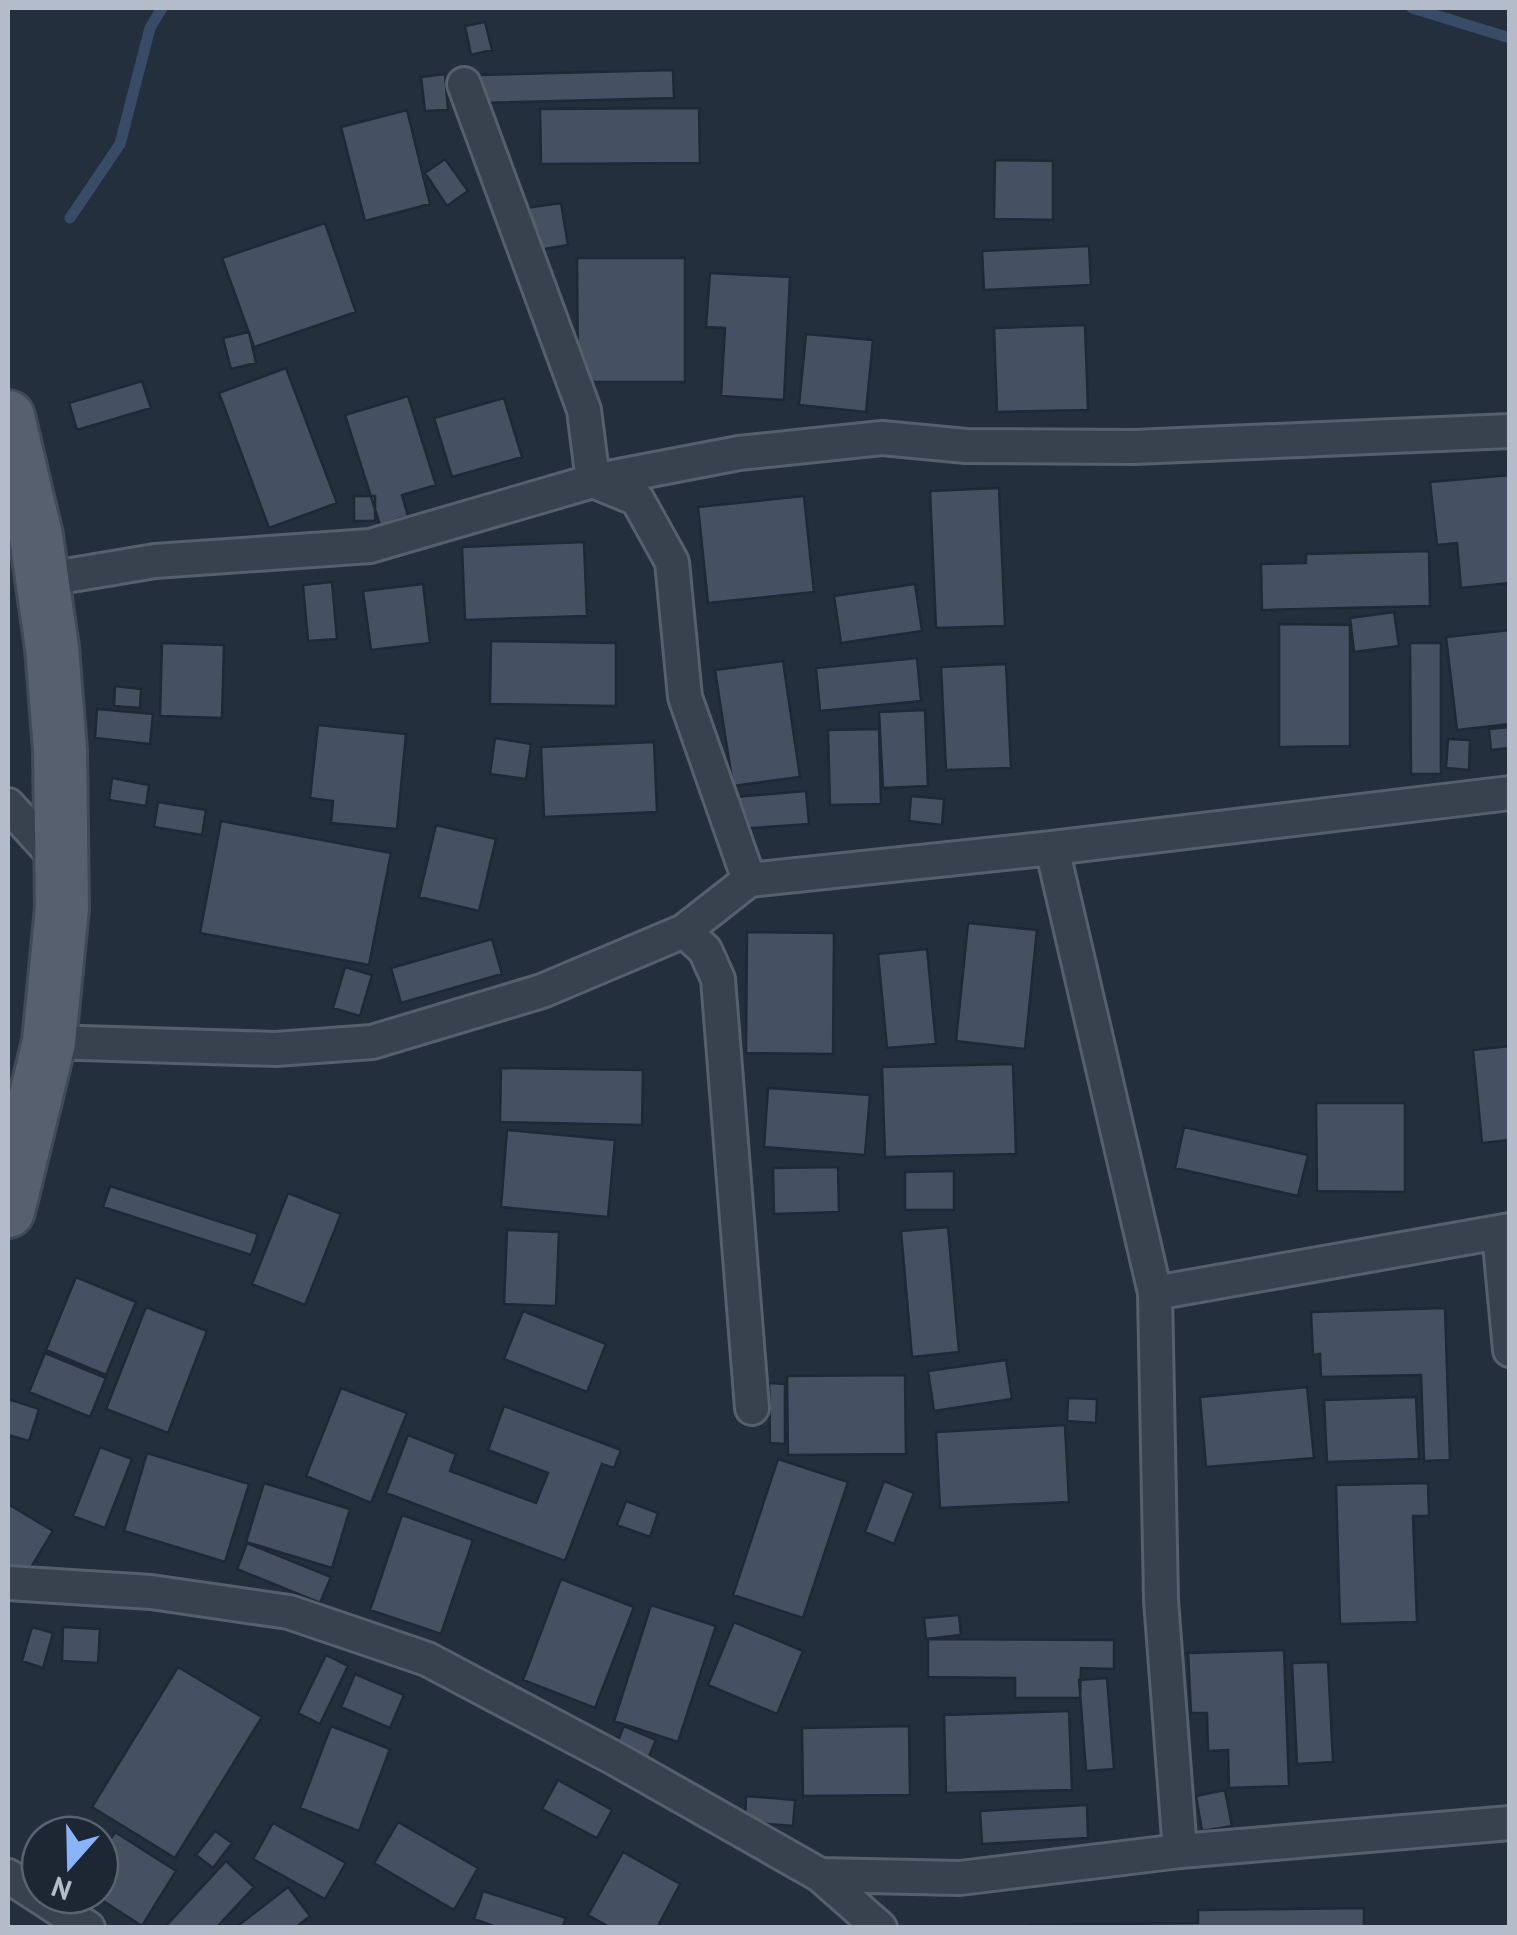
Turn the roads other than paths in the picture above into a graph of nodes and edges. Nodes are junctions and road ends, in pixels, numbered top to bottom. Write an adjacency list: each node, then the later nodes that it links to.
1 (464, 84): 4 (street)
2 (8, 418): 5 (main road)
3 (1510, 430): 4 (street)
4 (594, 481): 5 (street); 10 (street)
5 (42, 580): 9 (main road)
6 (1510, 793): 8 (street)
7 (8, 805): 9 (street)
8 (1052, 848): 10 (street); 15 (street)
9 (62, 863): 12 (main road)
10 (749, 880): 11 (street)
11 (684, 931): 12 (street); 17 (street)
12 (49, 1042): 13 (main road)
13 (8, 1212)
14 (1504, 1232): 15 (street); 16 (street)
15 (1155, 1293): 20 (street)
16 (1510, 1350)
17 (752, 1408)
18 (8, 1584): 21 (street)
19 (1510, 1823): 20 (street)
20 (1180, 1851): 21 (street)
21 (820, 1874): 24 (street)
22 (8, 1876): 23 (street)
23 (88, 1928)
24 (880, 1928)

